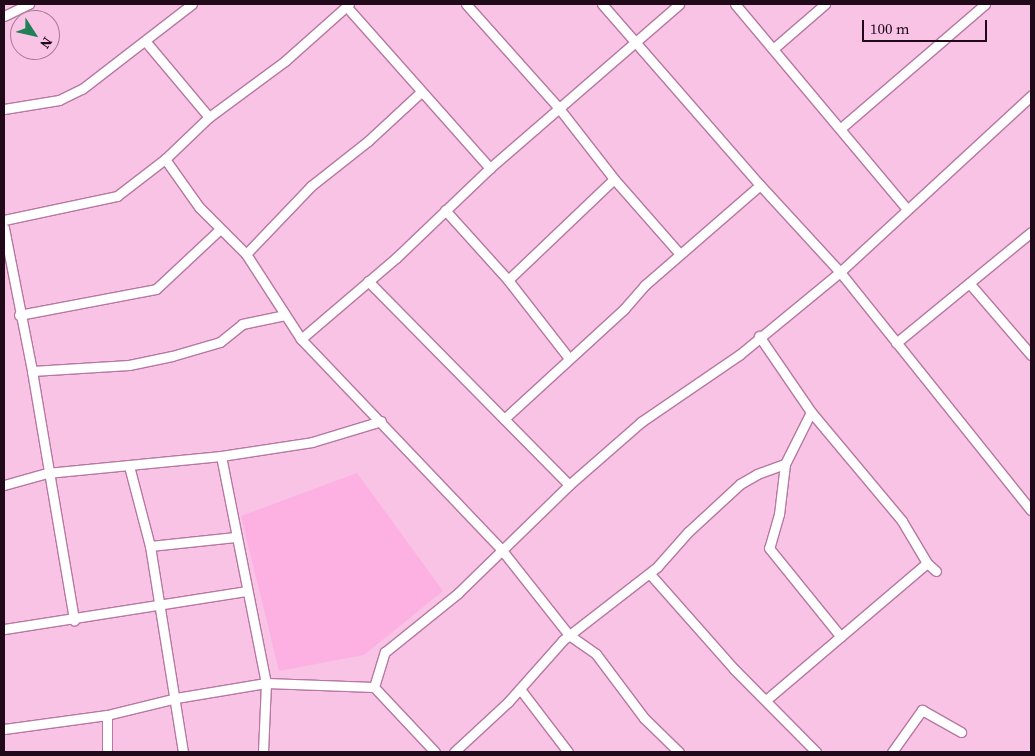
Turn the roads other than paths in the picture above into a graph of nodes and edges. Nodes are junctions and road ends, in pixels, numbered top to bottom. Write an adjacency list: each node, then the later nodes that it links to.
1 (29, 4): 10 (street)
2 (192, 4): 12 (street)
3 (466, 4): 16 (street)
4 (602, 4): 11 (street)
5 (679, 4): 11 (street)
6 (734, 4): 13 (street)
7 (825, 4): 13 (street)
8 (985, 4): 19 (street)
9 (348, 5): 14 (street); 18 (street)
10 (4, 16)
11 (635, 41): 16 (street); 23 (street)
12 (146, 42): 17 (street); 18 (street)
13 (773, 49): 19 (street)
14 (421, 92): 21 (street); 30 (street)
15 (1031, 96): 24 (street)
16 (558, 107): 21 (street); 22 (street)
17 (4, 109)
18 (209, 117): 20 (street)
19 (840, 128): 24 (street)
20 (165, 159): 26 (street); 28 (street)
21 (490, 168): 25 (street)
22 (614, 179): 31 (street); 33 (street)
23 (760, 186): 31 (street); 32 (street)
24 (906, 208): 32 (street)
25 (445, 210): 33 (street); 34 (street)
26 (4, 220)
27 (4, 228): 36 (street)
28 (219, 230): 30 (street); 36 (street)
29 (1031, 232): 35 (street)
30 (246, 254): 37 (street)
31 (680, 254): 42 (street)
32 (840, 272): 38 (street); 40 (street)
33 (508, 280): 42 (street)
34 (368, 281): 39 (street); 45 (street)
35 (970, 284): 40 (street); 41 (street)
36 (19, 315): 43 (street)
37 (284, 315): 39 (street); 43 (street)
38 (759, 336): 44 (street); 51 (street)
39 (301, 338): 46 (street)
40 (896, 343): 53 (street)
41 (1031, 354)
42 (568, 357): 45 (street)
43 (32, 371): 50 (street)
44 (811, 412): 48 (street); 57 (street)
45 (504, 419): 51 (street)
46 (381, 421): 47 (street); 56 (street)
47 (221, 456): 49 (street); 54 (street)
48 (785, 464): 59 (street); 65 (street)
49 (129, 466): 50 (street); 55 (street)
50 (47, 473): 52 (street); 62 (street)
51 (569, 484): 56 (street)
52 (4, 485)
53 (1031, 510)
54 (236, 536): 55 (street); 60 (street)
55 (150, 546): 61 (street)
56 (501, 549): 64 (street); 67 (street)
57 (927, 563): 58 (street); 65 (street)
58 (936, 572)
59 (650, 574): 64 (street); 70 (street)
60 (246, 591): 61 (street); 66 (street)
61 (158, 603): 62 (street); 69 (street)
62 (74, 620): 63 (street)
63 (4, 629)
64 (569, 635): 68 (street); 80 (street)
65 (841, 637): 70 (street)
66 (266, 683): 67 (street); 69 (street); 76 (street)
67 (374, 687): 77 (street)
68 (520, 689): 78 (street); 79 (street)
69 (176, 698): 71 (street); 75 (street)
70 (766, 700): 81 (street)
71 (107, 716): 72 (street); 74 (street)
72 (4, 729)
73 (961, 732): 82 (street)
74 (107, 752)
75 (184, 752)
76 (263, 752)
77 (434, 752)
78 (454, 752)
79 (568, 752)
80 (679, 752)
81 (816, 752)
82 (892, 752)

